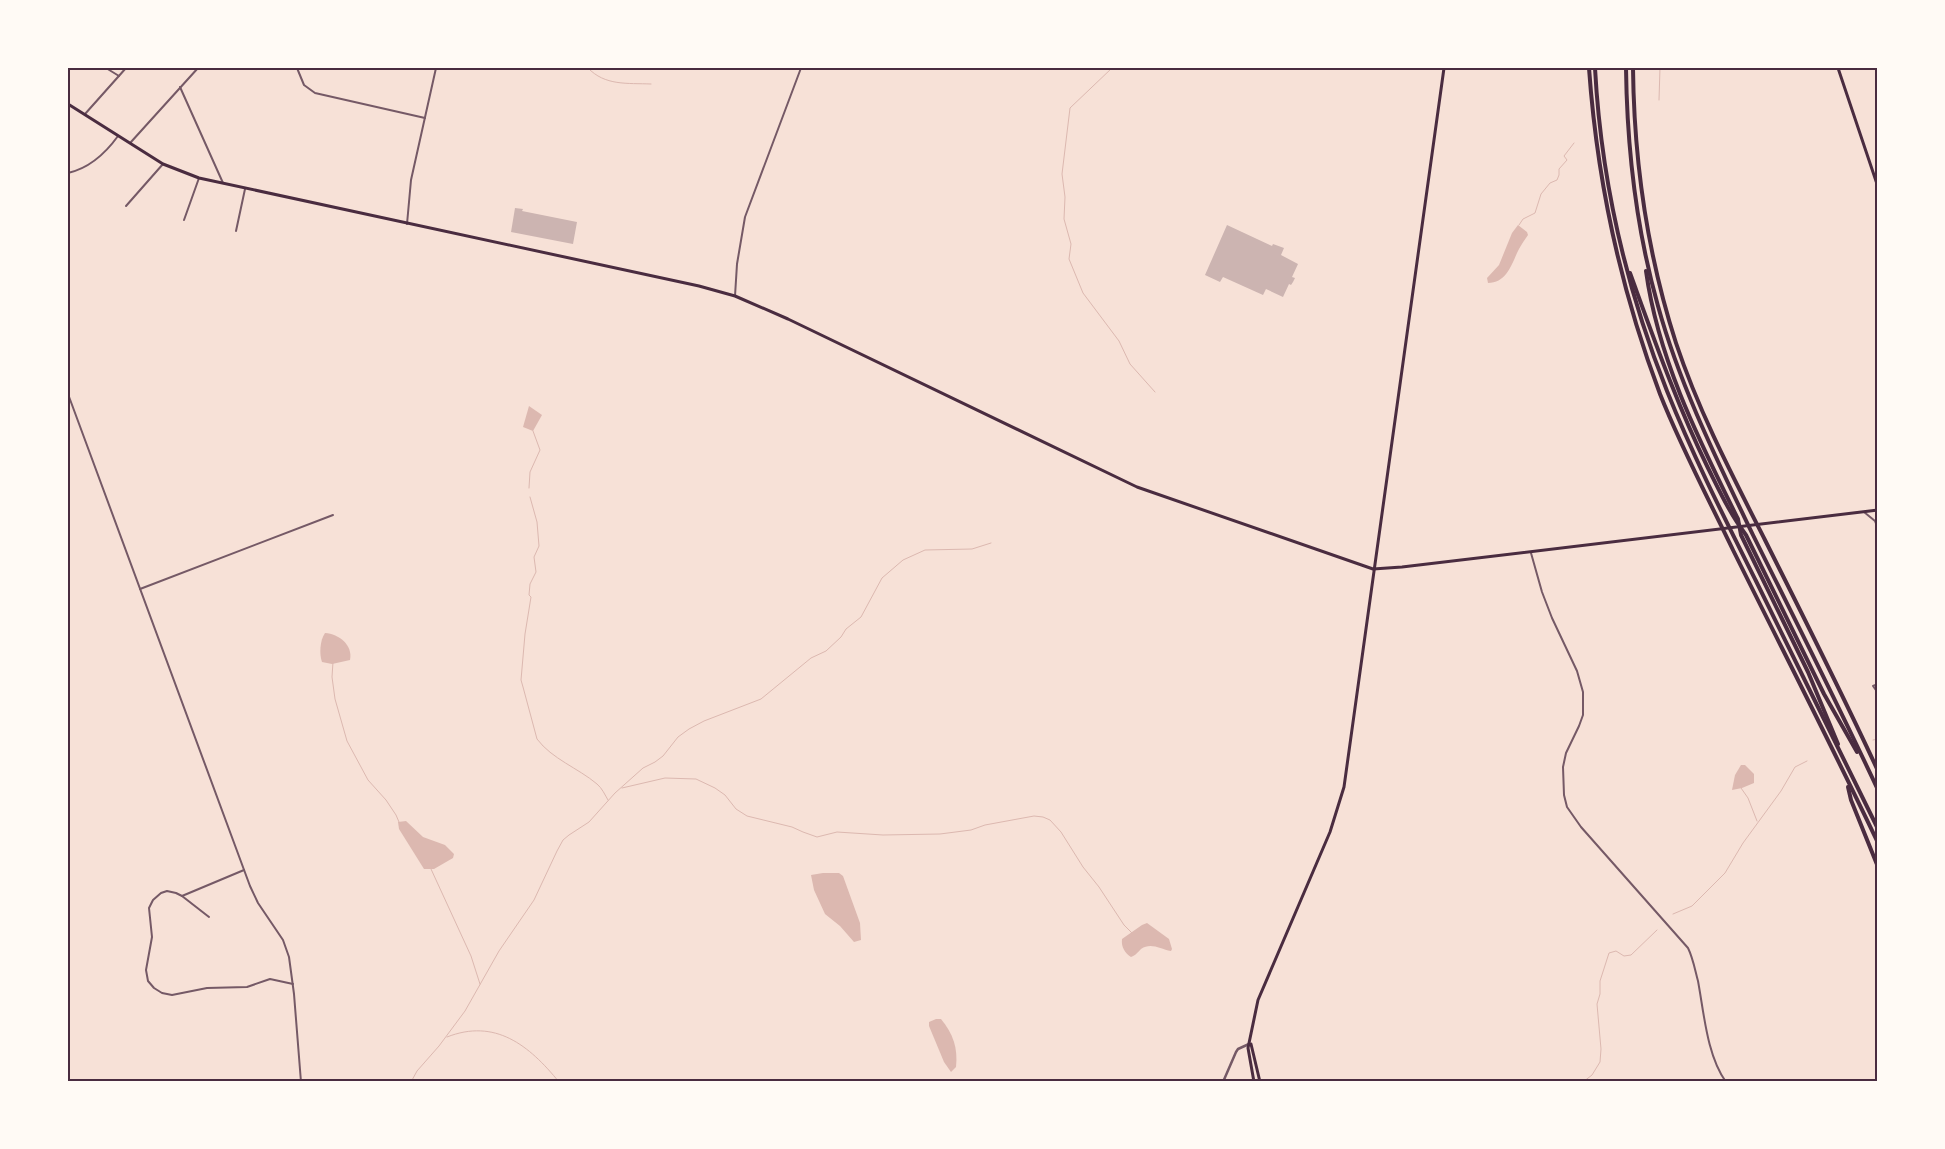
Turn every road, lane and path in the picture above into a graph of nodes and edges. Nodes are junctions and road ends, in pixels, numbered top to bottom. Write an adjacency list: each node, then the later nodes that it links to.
1 (106, 68): 13 (street)
2 (126, 68): 13 (street)
3 (198, 68): 14 (street)
4 (297, 68): 17 (street)
5 (436, 68): 17 (street)
6 (801, 68): 34 (street)
7 (1444, 68): 46 (main road)
8 (1589, 68): 53 (highway)
9 (1595, 68): 33 (highway)
10 (1626, 68): 32 (highway)
11 (1632, 68): 52 (highway)
12 (1838, 68): 25 (main road)
13 (119, 76): 16 (street)
14 (180, 87): 19 (street); 24 (street)
15 (68, 104): 16 (main road)
16 (84, 115): 18 (main road)
17 (426, 118): 30 (street)
18 (118, 136): 19 (main road); 21 (street)
19 (129, 144): 20 (main road)
20 (163, 164): 22 (main road); 28 (street)
21 (68, 173)
22 (199, 178): 24 (main road); 29 (street)
23 (68, 184): 26 (street)
24 (224, 184): 27 (main road)
25 (1878, 186)
26 (69, 189)
27 (245, 189): 30 (main road); 31 (street)
28 (126, 206)
29 (184, 220)
30 (407, 224): 34 (main road)
31 (236, 231)
32 (1643, 243): 38 (highway); 51 (highway)
33 (1622, 251): 38 (highway); 50 (highway)
34 (735, 296): 46 (main road)
35 (68, 394): 47 (street)
36 (1878, 510): 37 (main road)
37 (1864, 512): 41 (street); 42 (main road)
38 (1733, 514): 42 (highway)
39 (333, 515): 47 (street)
40 (1878, 518): 41 (street)
41 (1875, 521): 43 (street)
42 (1740, 527): 44 (highway); 45 (main road)
43 (1878, 529)
44 (1746, 541): 50 (highway); 51 (highway)
45 (1531, 552): 46 (main road); 67 (street)
46 (1373, 569): 62 (main road)
47 (140, 589): 58 (street)
48 (1878, 684): 49 (street)
49 (1878, 693)
50 (1847, 767): 55 (highway)
51 (1868, 771): 54 (highway)
52 (1878, 771)
53 (1848, 783): 56 (highway); 57 (highway)
54 (1878, 790)
55 (1878, 829)
56 (1878, 843)
57 (1878, 867)
58 (244, 870): 59 (street); 61 (street)
59 (182, 896): 60 (street); 61 (street)
60 (209, 917)
61 (293, 984): 63 (street)
62 (1250, 1043): 64 (street); 65 (main road); 66 (main road)
63 (300, 1082)
64 (1223, 1082)
65 (1254, 1082)
66 (1260, 1082)
67 (1726, 1082)

